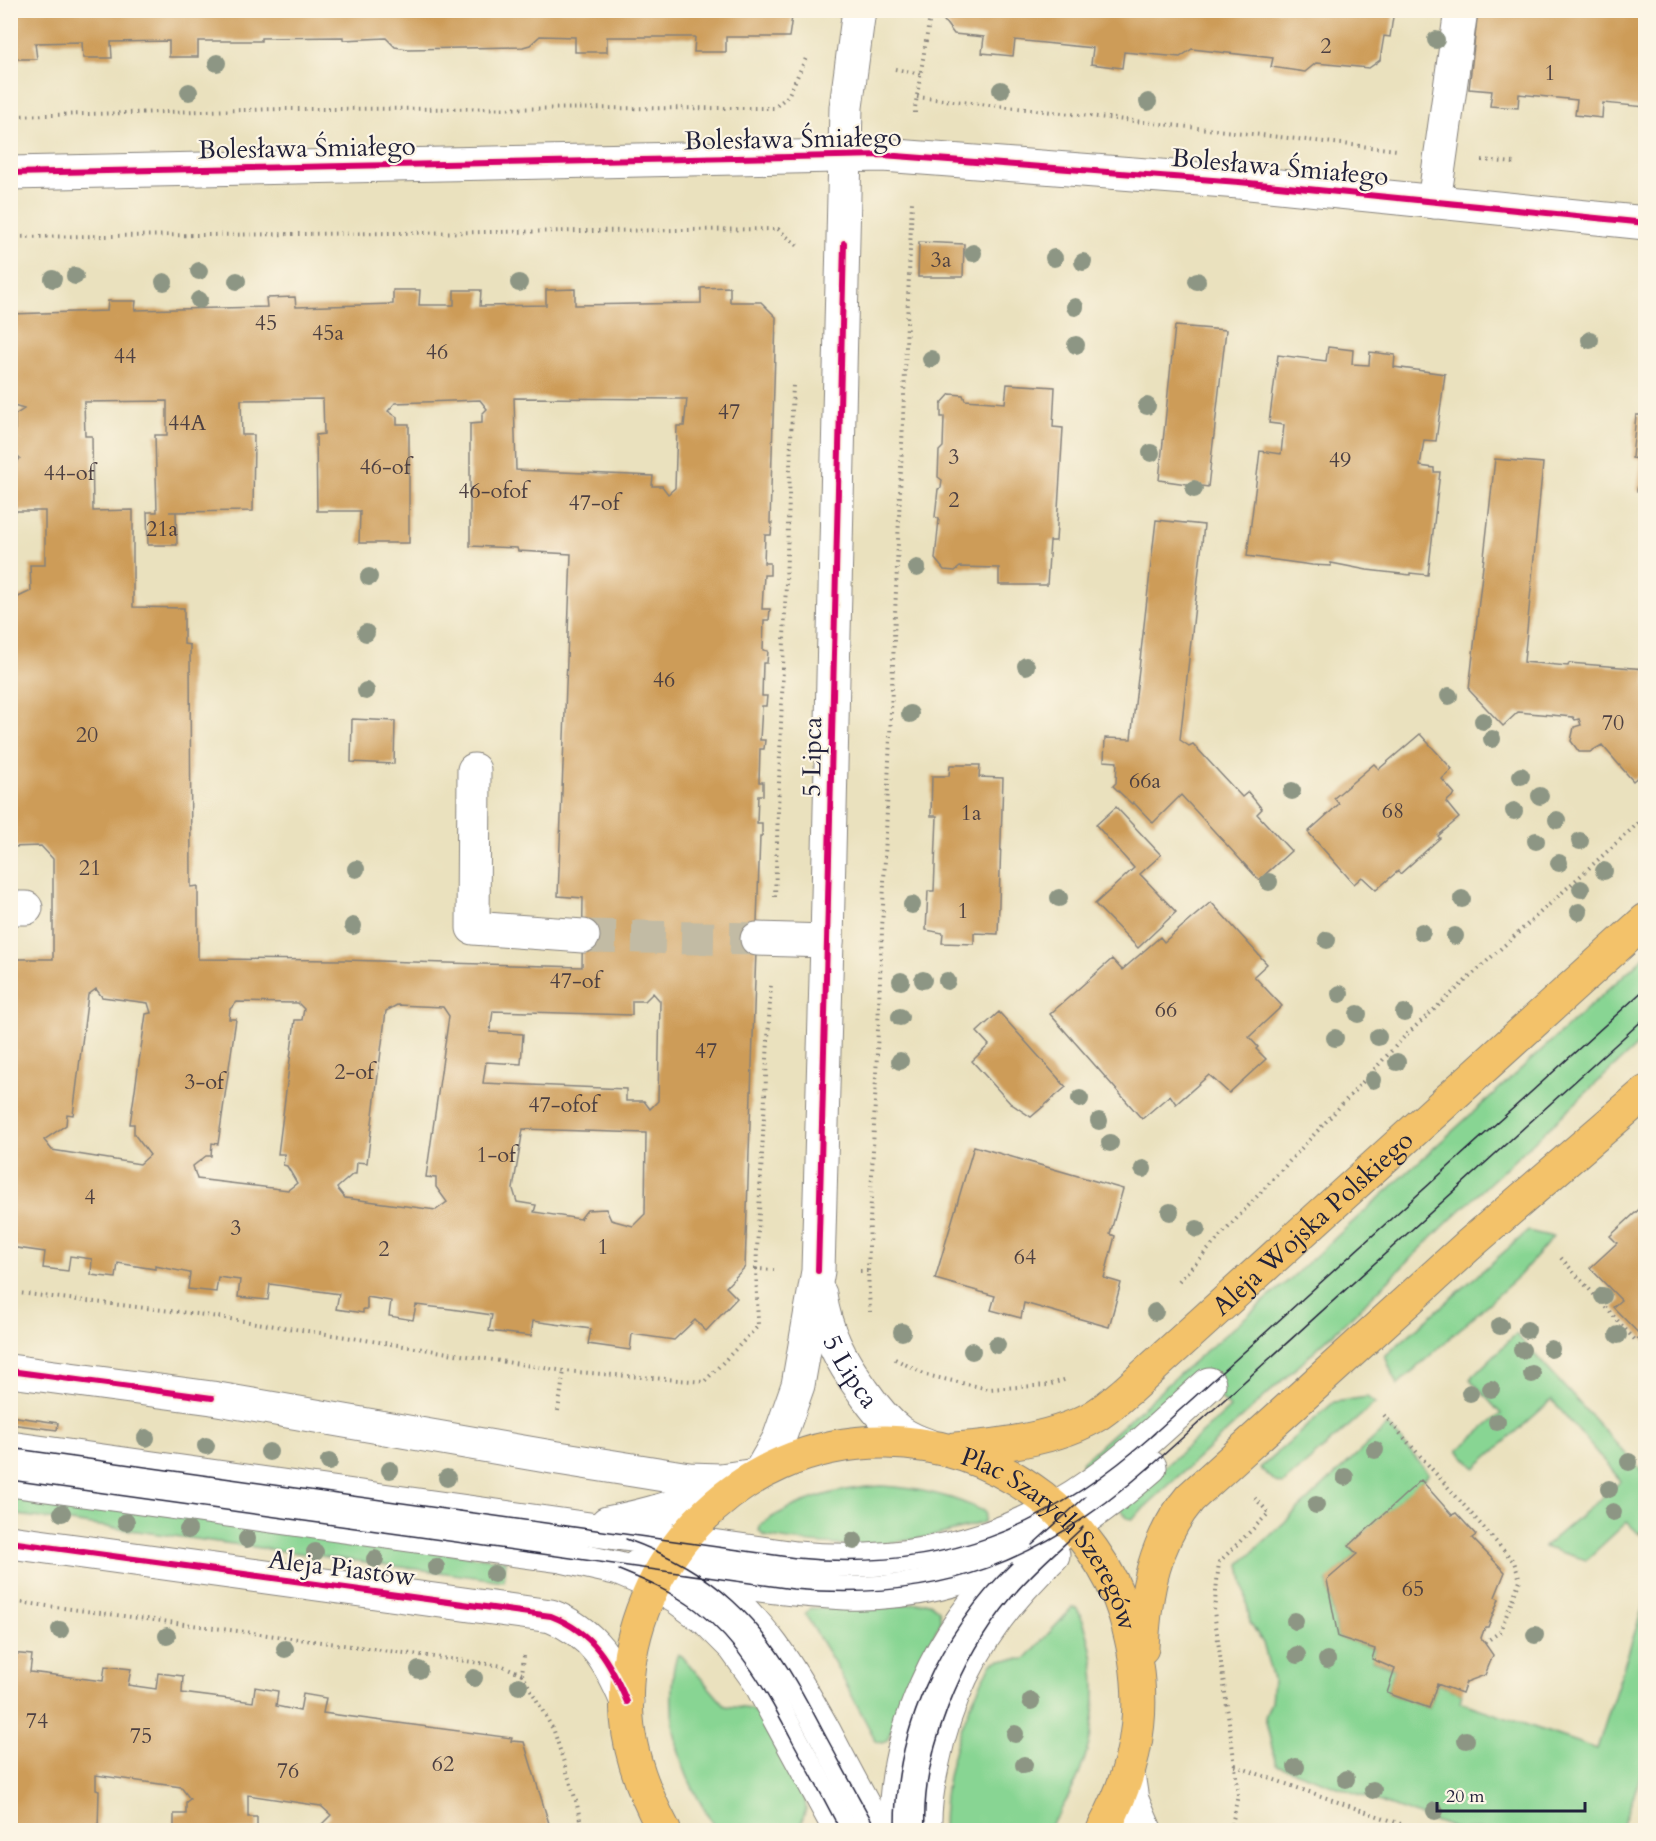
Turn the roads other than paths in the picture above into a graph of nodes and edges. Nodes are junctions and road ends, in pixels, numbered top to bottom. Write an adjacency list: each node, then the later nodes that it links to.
1 (859, 10): 3 (street, 5 Lipca)
2 (1461, 10): 5 (street)
3 (845, 154): 4 (street, Bolesława Śmiałego); 5 (street, Bolesława Śmiałego); 11 (street, 5 Lipca)
4 (10, 173)
5 (1434, 202): 6 (street, Bolesława Śmiałego)
6 (1646, 223)
7 (474, 770): 9 (street)
8 (1646, 920): 16 (main road, Aleja Wojska Polskiego)
9 (583, 936)
10 (765, 939): 11 (street)
11 (828, 941): 13 (street, 5 Lipca)
12 (1646, 1092): 26 (main road)
13 (818, 1271): 16 (street, 5 Lipca); 18 (street, 5 Lipca)
14 (10, 1371): 18 (street)
15 (1216, 1392): 20 (street)
16 (934, 1447): 18 (main road, Plac Szarych Szeregów); 20 (main road, Plac Szarych Szeregów)
17 (10, 1448): 21 (street)
18 (758, 1474): 21 (street); 24 (main road, Plac Szarych Szeregów)
19 (10, 1480): 21 (street)
20 (1068, 1520): 23 (street); 24 (street); 26 (main road, Plac Szarych Szeregów); 35 (street)
21 (563, 1541): 24 (street); 24 (street)
22 (10, 1542): 27 (street, Aleja Piastów)
23 (1019, 1556): 25 (street); 34 (street)
24 (666, 1563): 25 (street); 27 (main road, Plac Szarych Szeregów); 32 (street)
25 (700, 1576): 33 (street)
26 (1140, 1694): 28 (main road, Plac Szarych Szeregów)
27 (627, 1702): 29 (main road, Plac Szarych Szeregów)
28 (1128, 1774): 36 (main road, Plac Szarych Szeregów); 37 (street)
29 (642, 1786): 30 (street); 31 (main road, Plac Szarych Szeregów)
30 (648, 1830)
31 (664, 1830)
32 (840, 1830)
33 (876, 1830)
34 (895, 1830)
35 (925, 1830)
36 (1103, 1830)
37 (1145, 1830)

